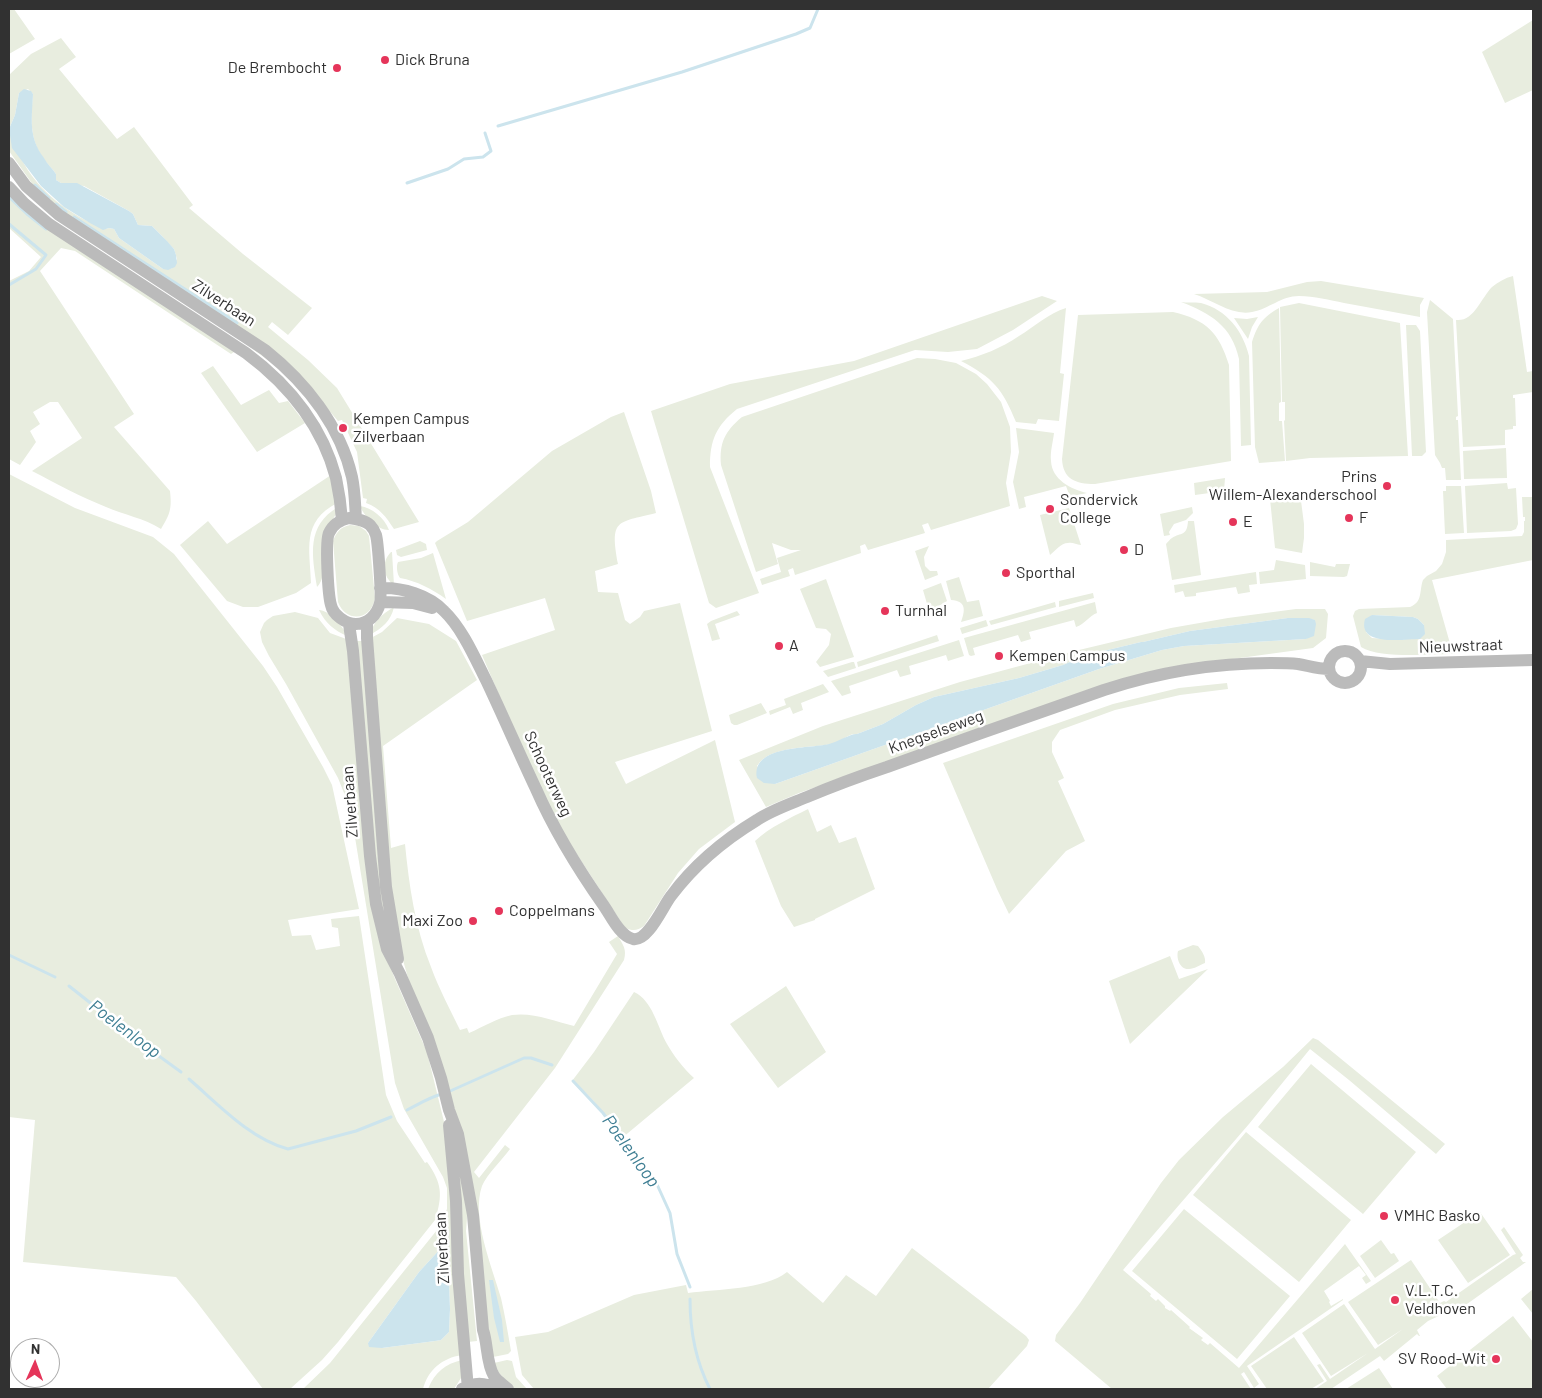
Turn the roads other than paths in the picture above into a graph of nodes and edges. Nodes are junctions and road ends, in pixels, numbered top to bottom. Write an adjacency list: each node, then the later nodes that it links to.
1 (9, 163): 3 (main road, Zilverbaan)
2 (9, 187): 4 (main road, Zilverbaan)
3 (356, 519): 4 (main road); 5 (main road)
4 (342, 520): 9 (main road)
5 (380, 588): 6 (main road); 7 (main road, Schooterweg)
6 (381, 602): 7 (main road); 8 (main road)
7 (444, 611): 13 (main road, Schooterweg)
8 (367, 622): 9 (main road); 14 (main road, Zilverbaan)
9 (349, 624): 14 (main road, Zilverbaan)
10 (1533, 660): 12 (main road, Nieuwstraat)
11 (1329, 665): 12 (main road); 12 (main road); 13 (main road, Knegselseweg)
12 (1361, 666)
13 (637, 939)
14 (400, 974): 15 (main road, Zilverbaan)
15 (448, 1106): 16 (main road, Zilverbaan); 17 (main road, Zilverbaan)
16 (493, 1384): 17 (main road); 18 (main road)
17 (466, 1388)
18 (508, 1389)

